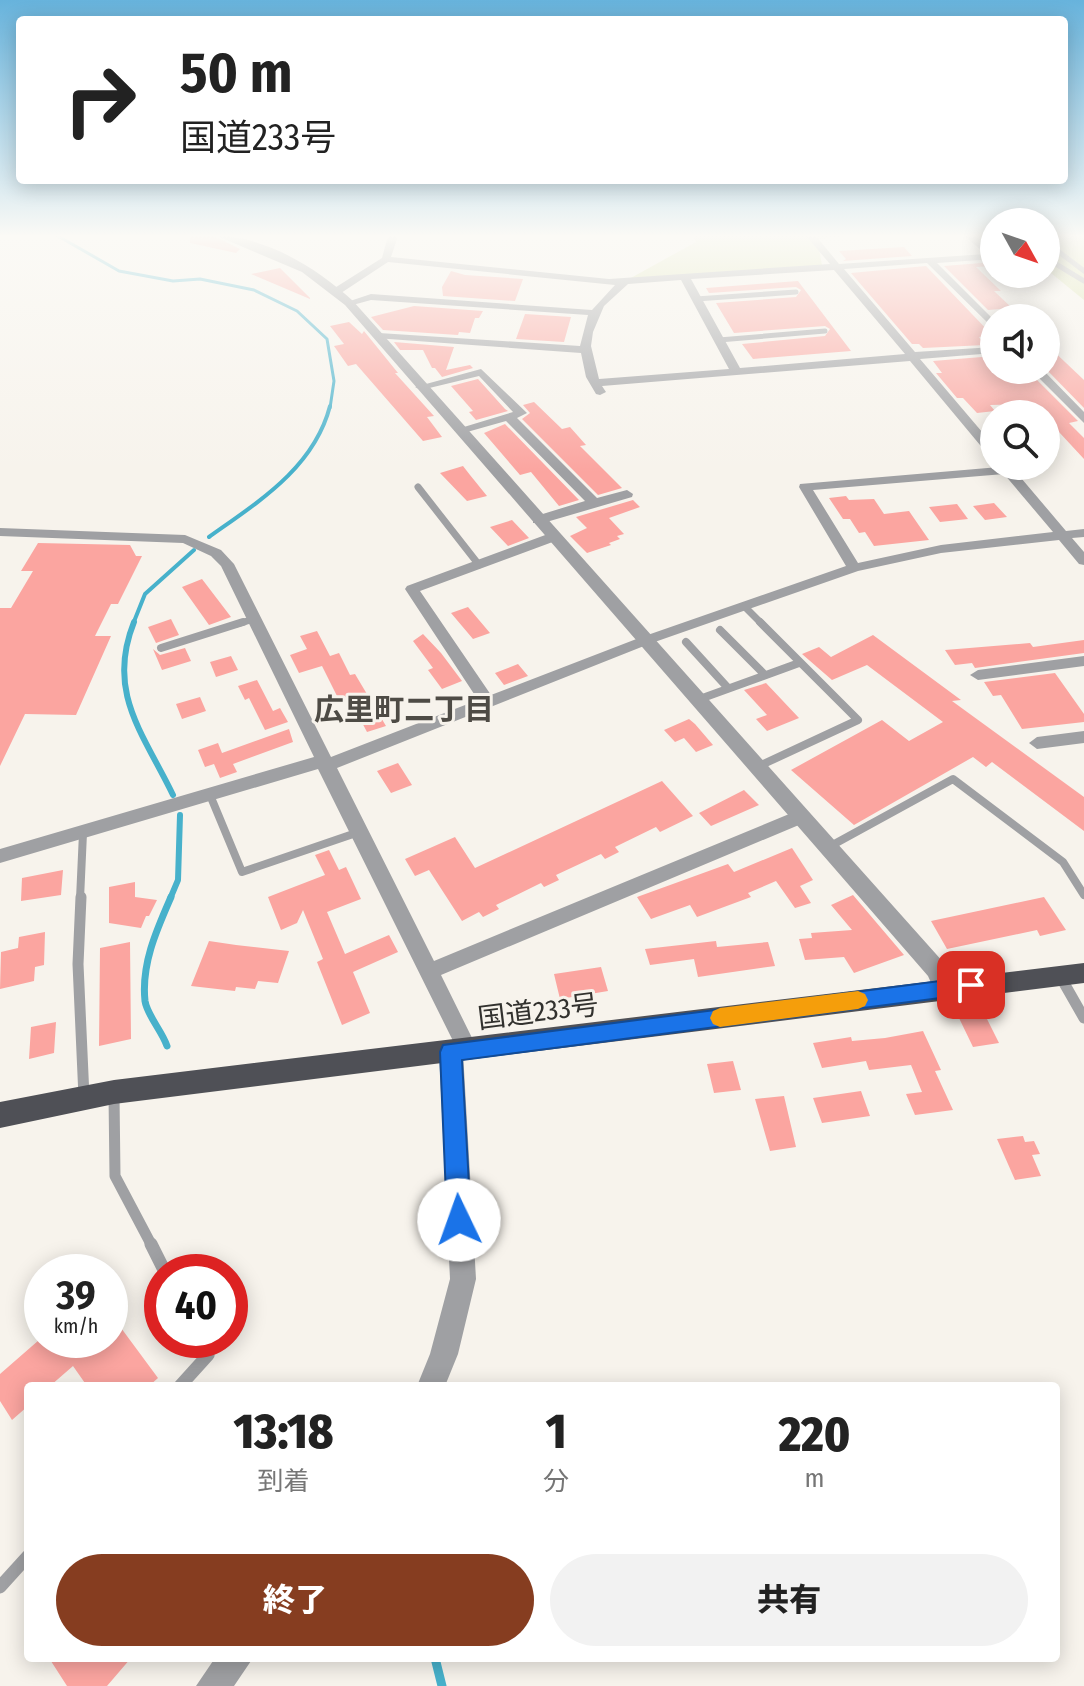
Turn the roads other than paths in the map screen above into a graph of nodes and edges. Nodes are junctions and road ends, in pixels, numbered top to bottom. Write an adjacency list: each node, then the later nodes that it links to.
1 (360, 315): 6 (street)
2 (596, 315): 8 (street)
3 (705, 315): 7 (street)
4 (877, 315): 10 (street)
5 (825, 331): 7 (lane)
6 (379, 336): 8 (street); 13 (street)
7 (719, 340): 11 (street)
8 (584, 350): 11 (street)
9 (980, 351): 10 (street)
10 (912, 356): 11 (street); 17 (street)
11 (736, 371)
12 (1050, 384): 15 (street)
13 (421, 387): 14 (street); 16 (street)
14 (508, 416): 16 (street); 22 (street)
15 (1084, 419)
16 (460, 430): 23 (street)
17 (980, 437)
18 (980, 470): 30 (street)
19 (1016, 480): 26 (street)
20 (418, 487): 29 (lane)
21 (627, 494): 22 (street)
22 (594, 503): 23 (street)
23 (538, 520): 27 (street)
24 (0, 532): 32 (street)
25 (1084, 533): 26 (street)
26 (1062, 535): 28 (street); 30 (street)
27 (553, 537): 29 (street); 34 (street)
28 (1084, 561)
29 (479, 565): 43 (street)
30 (854, 568): 31 (street)
31 (744, 606): 34 (street); 38 (lane)
32 (254, 619): 36 (lane); 46 (street)
33 (720, 630): 39 (lane)
34 (644, 641): 42 (street); 43 (street)
35 (686, 642): 41 (lane)
36 (161, 648)
37 (1084, 661): 40 (street)
38 (799, 663): 39 (lane); 47 (lane)
39 (765, 675): 41 (lane)
40 (978, 675)
41 (728, 688): 42 (lane)
42 (697, 700): 47 (street)
43 (488, 702): 46 (street)
44 (1084, 737): 45 (street)
45 (1037, 743)
46 (324, 764): 48 (street); 50 (street)
47 (756, 768): 49 (street)
48 (210, 795): 50 (lane); 51 (street)
49 (800, 817): 52 (street); 55 (street)
50 (359, 832): 55 (street)
51 (83, 833): 53 (street); 61 (lane)
52 (827, 848): 54 (lane); 57 (street)
53 (0, 856)
54 (1084, 895)
55 (430, 971): 59 (street)
56 (1072, 974): 57 (highway, 国道233号); 58 (lane)
57 (945, 989): 59 (highway, 国道233号)
58 (1084, 1018)
59 (459, 1051): 60 (highway, 国道233号); 66 (street)
60 (114, 1092): 61 (highway, 国道233号); 63 (lane)
61 (84, 1098): 62 (highway, 国道233号)
62 (0, 1115)
63 (156, 1254)
64 (205, 1358): 65 (lane)
65 (184, 1382)
66 (433, 1382)
67 (24, 1560): 68 (lane)
68 (0, 1587)
69 (233, 1662): 70 (street)
70 (213, 1686)

